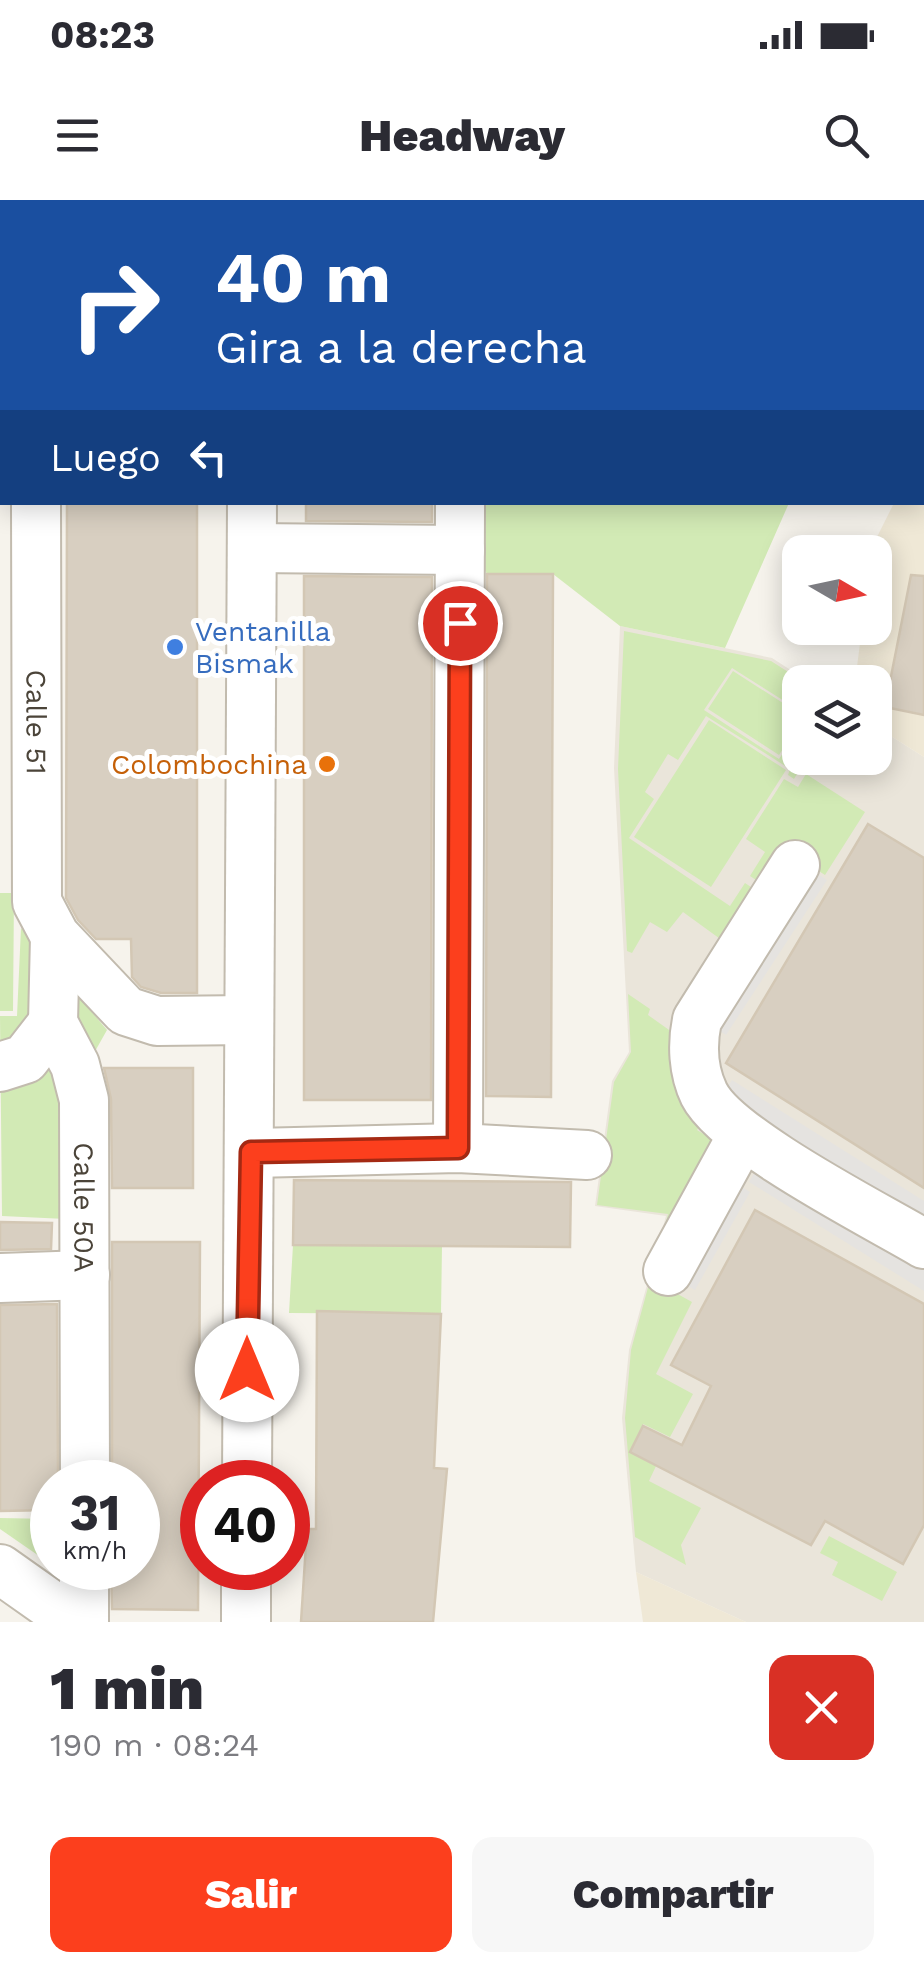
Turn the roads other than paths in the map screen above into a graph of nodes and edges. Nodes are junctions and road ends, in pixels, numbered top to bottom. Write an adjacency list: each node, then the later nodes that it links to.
1 (36, 505): 6 (street, Calle 51)
2 (460, 505): 4 (street)
3 (252, 525): 4 (street); 7 (street)
4 (460, 550): 11 (street)
5 (796, 865): 10 (street)
6 (55, 936): 7 (street); 8 (street, Calle 50A)
7 (250, 1020): 12 (street)
8 (53, 1023): 9 (street); 16 (street, Calle 50A)
9 (0, 1067)
10 (742, 1136): 14 (street); 15 (street)
11 (458, 1148): 12 (street); 13 (street)
12 (251, 1152): 19 (street)
13 (587, 1155)
14 (924, 1244)
15 (668, 1271)
16 (85, 1275): 17 (street); 18 (street, Calle 50A)
17 (0, 1278)
18 (85, 1460)
19 (247, 1460)
20 (0, 1569): 23 (street)
21 (84, 1590): 24 (street)
22 (246, 1590): 25 (street)
23 (75, 1622)
24 (84, 1622)
25 (246, 1622)

